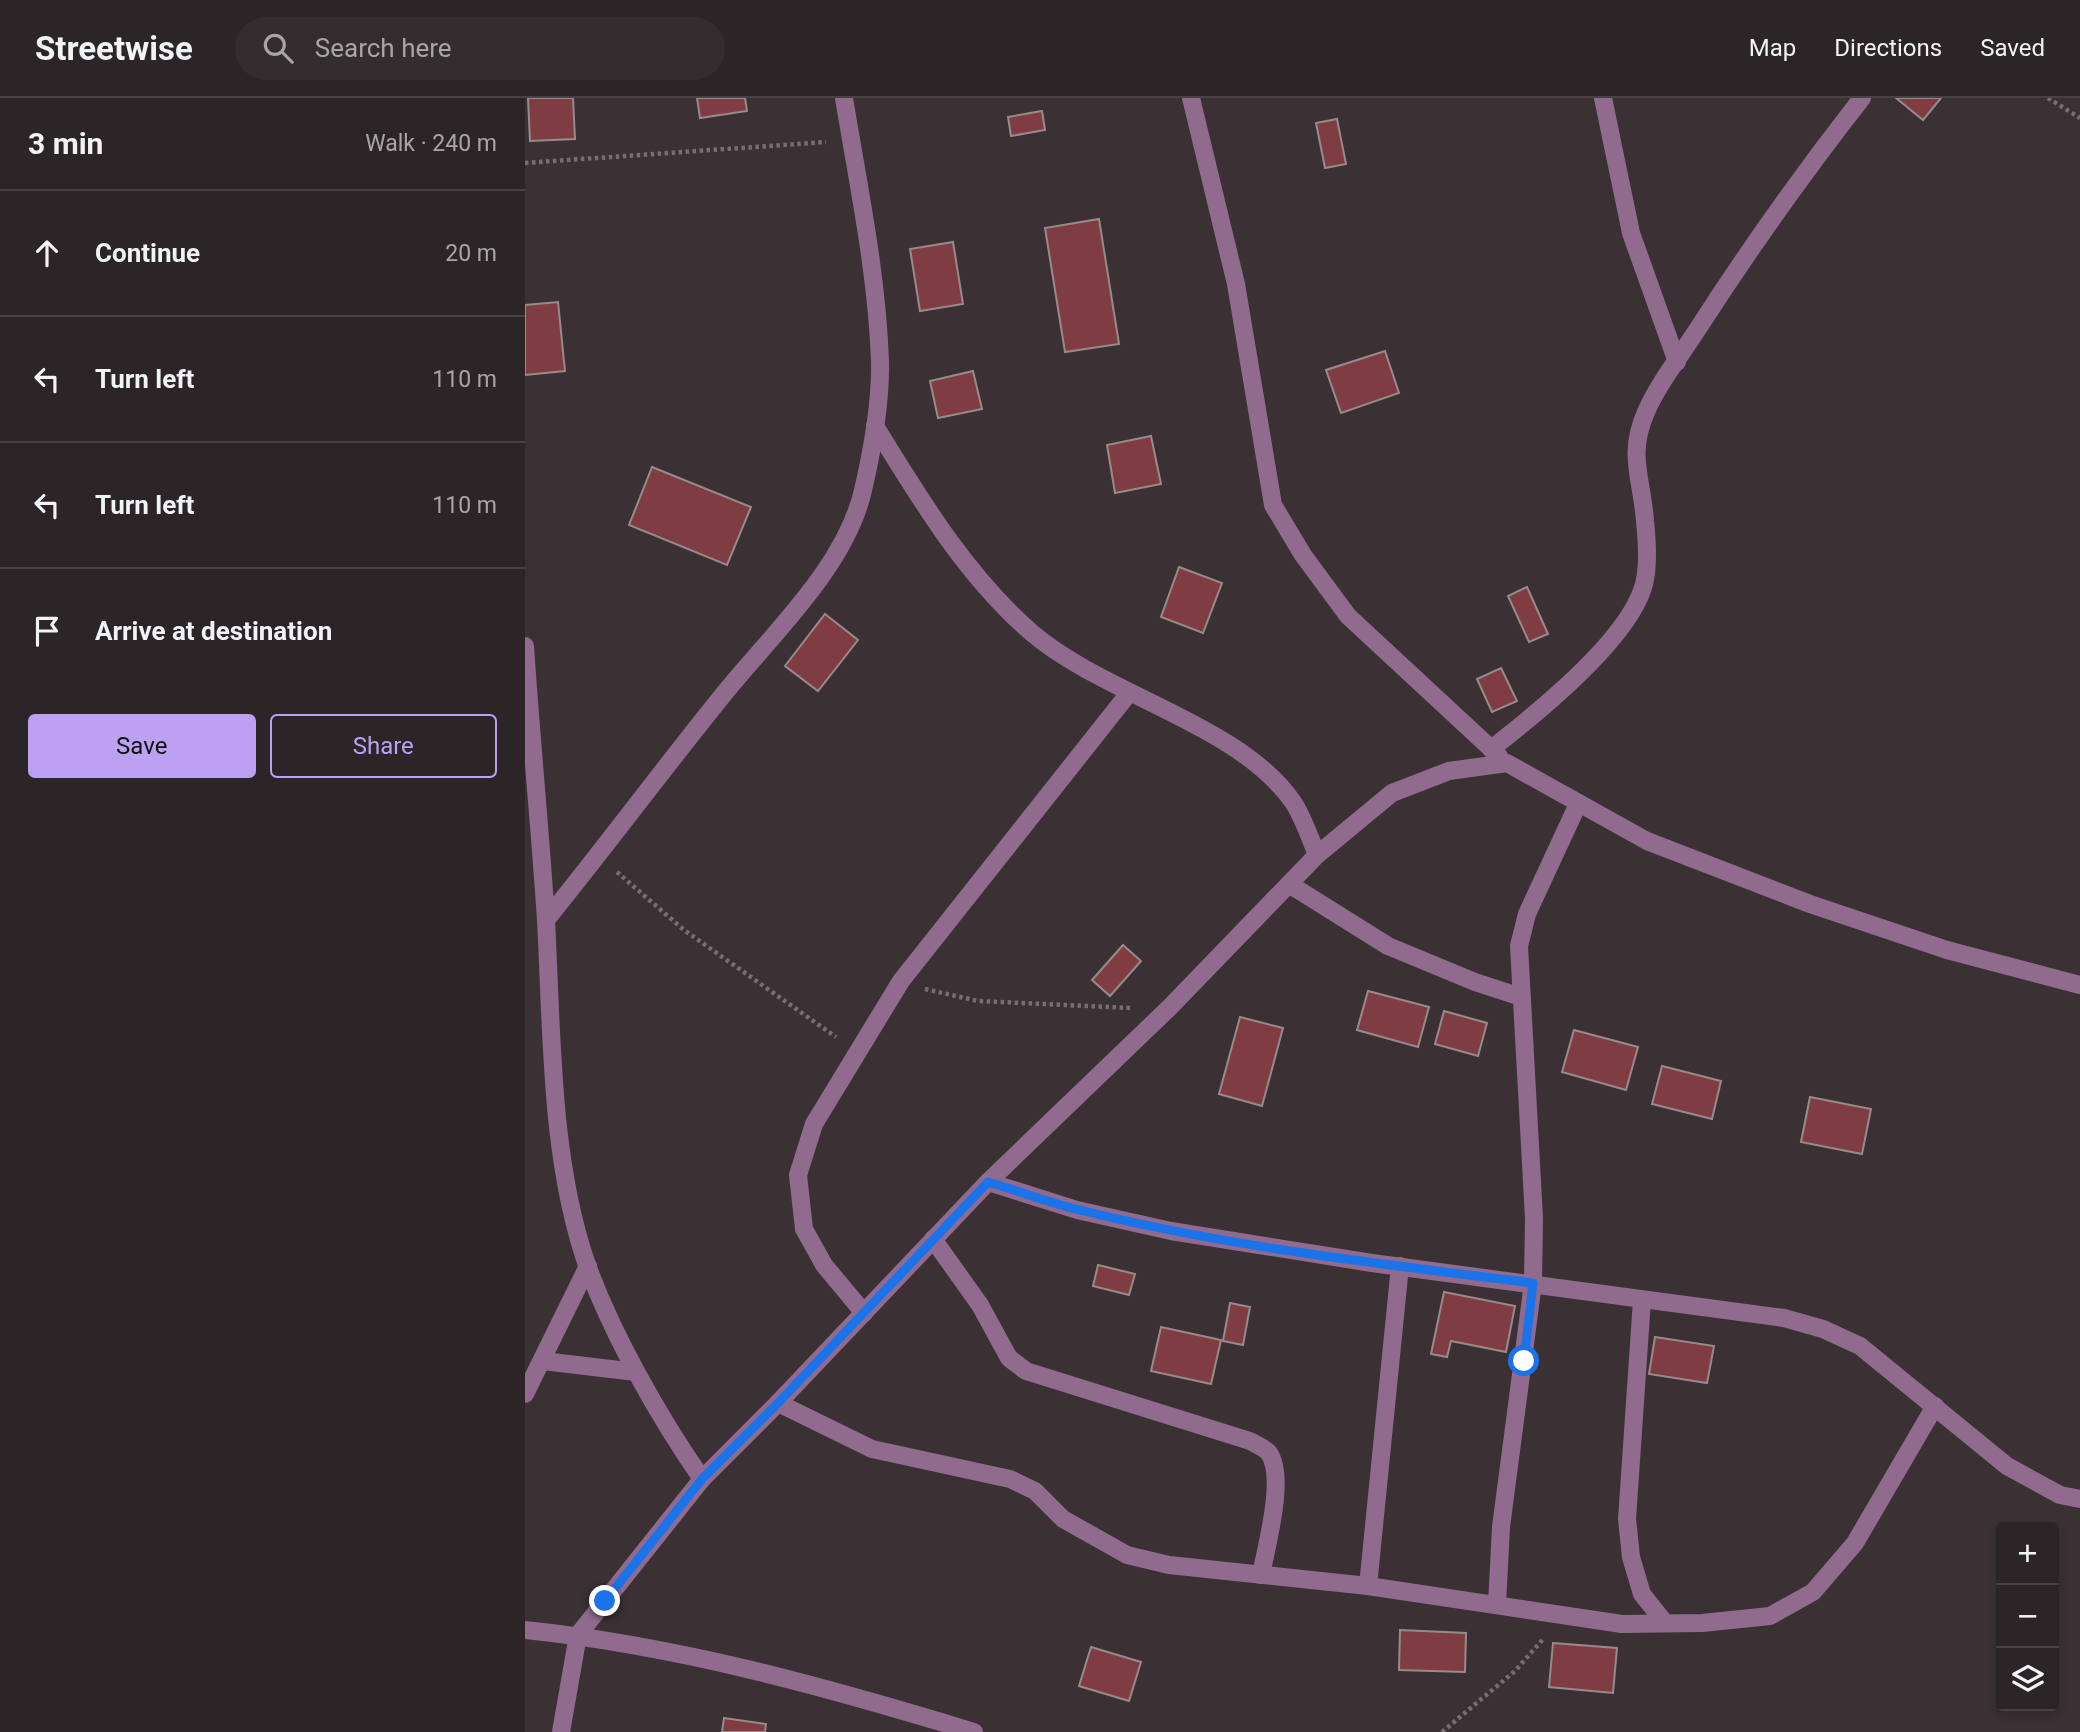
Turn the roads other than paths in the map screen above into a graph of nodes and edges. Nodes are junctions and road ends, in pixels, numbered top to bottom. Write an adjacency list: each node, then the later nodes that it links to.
1 (844, 98): 6 (street)
2 (1191, 98): 10 (street)
3 (1603, 98): 5 (street)
4 (1862, 98): 5 (street)
5 (1677, 362): 10 (street)
6 (875, 426): 9 (street); 15 (street)
7 (525, 646): 8 (street)
8 (526, 665): 15 (street)
9 (1129, 693): 13 (street); 24 (street)
10 (1491, 749): 11 (street)
11 (1507, 763): 12 (street); 13 (street)
12 (1578, 804): 16 (street); 17 (street)
13 (1317, 855): 14 (street)
14 (1289, 884): 17 (street); 18 (street)
15 (546, 919): 20 (street)
16 (2080, 985)
17 (1521, 997): 22 (street)
18 (988, 1182): 19 (street); 21 (street)
19 (933, 1240): 24 (street); 32 (street)
20 (588, 1266): 25 (street); 26 (street)
21 (1400, 1266): 22 (street); 33 (street)
22 (1533, 1283): 23 (street); 34 (street)
23 (1642, 1300): 29 (street); 35 (street)
24 (864, 1313): 28 (street)
25 (543, 1361): 26 (street); 27 (street)
26 (636, 1372): 30 (street)
27 (525, 1394)
28 (778, 1403): 30 (street); 32 (street)
29 (1935, 1406): 31 (street); 35 (street)
30 (702, 1479): 37 (street)
31 (2080, 1499)
32 (1261, 1575): 33 (street)
33 (1368, 1586): 34 (street)
34 (1497, 1605): 35 (street)
35 (1665, 1623)
36 (525, 1630): 37 (street)
37 (578, 1635): 38 (street); 39 (street)
38 (561, 1732)
39 (974, 1732)

